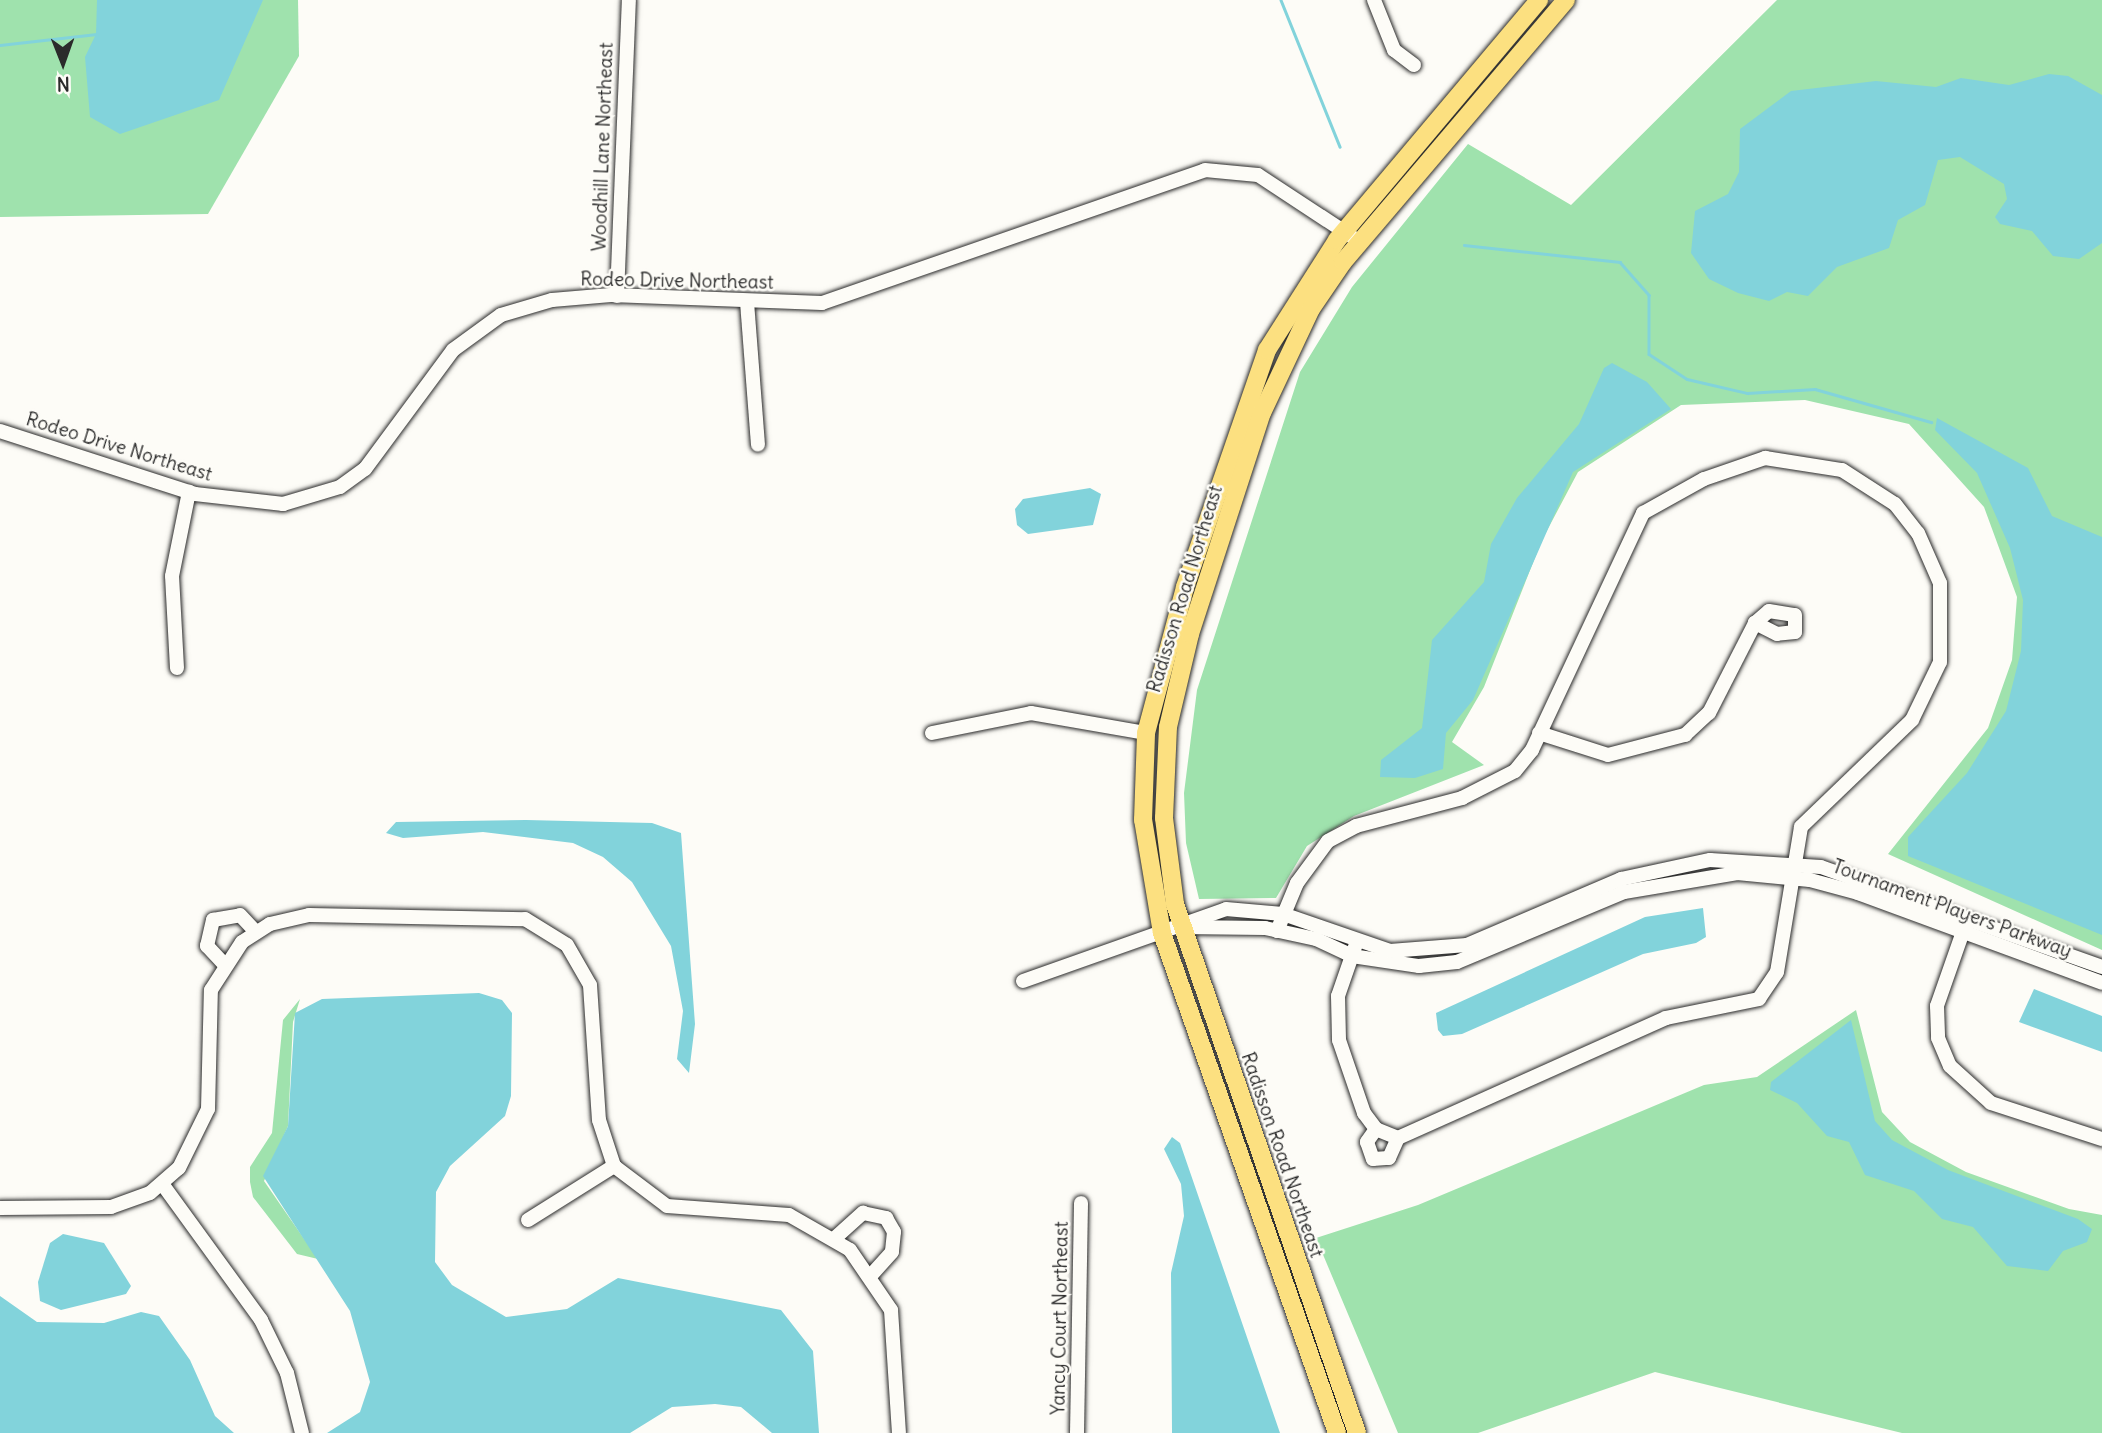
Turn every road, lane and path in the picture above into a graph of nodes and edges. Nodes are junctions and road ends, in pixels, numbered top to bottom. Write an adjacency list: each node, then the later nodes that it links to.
1 (629, 0): 8 (street, Woodhill Lane Northeast)
2 (1374, 0): 5 (street)
3 (1539, 0): 6 (main road, Radisson Road Northeast)
4 (1566, 0): 7 (main road, Radisson Road Northeast)
5 (1414, 65)
6 (1343, 233): 7 (street, Rodeo Drive Northeast); 9 (street, Rodeo Drive Northeast); 16 (main road, Radisson Road Northeast)
7 (1360, 242): 21 (main road, Radisson Road Northeast)
8 (617, 296): 9 (street, Rodeo Drive Northeast); 12 (street, Rodeo Drive Northeast)
9 (747, 302): 11 (street)
10 (0, 431): 12 (street, Rodeo Drive Northeast)
11 (758, 445)
12 (190, 492): 14 (street)
13 (1755, 623): 17 (street)
14 (177, 668)
15 (932, 733): 16 (street)
16 (1146, 733): 24 (main road, Radisson Road Northeast)
17 (1539, 733): 18 (street); 19 (street)
18 (1791, 872): 20 (street, Tournament Players Parkway); 25 (street, Tournament Players Parkway); 31 (street)
19 (1283, 914): 21 (street, Tournament Players Parkway); 22 (street); 25 (street, Tournament Players Parkway)
20 (1965, 924): 27 (street, Tournament Players Parkway); 29 (street, Tournament Players Parkway); 32 (street)
21 (1181, 927): 22 (street, Tournament Players Parkway); 24 (street, Tournament Players Parkway); 44 (main road, Radisson Road Northeast)
22 (1277, 931): 25 (street, Tournament Players Parkway)
23 (257, 932): 26 (street); 26 (street); 33 (street)
24 (1162, 933): 28 (street, Tournament Players Parkway); 43 (main road, Radisson Road Northeast)
25 (1354, 950): 30 (street)
26 (224, 964): 34 (street)
27 (2102, 967)
28 (1023, 981)
29 (2102, 983)
30 (1376, 1129): 31 (street); 31 (street)
31 (1398, 1138)
32 (2102, 1139)
33 (614, 1166): 37 (street); 38 (street)
34 (163, 1185): 36 (street); 40 (street)
35 (1080, 1203): 42 (street, Yancy Court Northeast)
36 (0, 1208)
37 (528, 1220)
38 (835, 1238): 39 (street); 39 (street)
39 (872, 1275): 41 (street)
40 (302, 1429)
41 (899, 1433)
42 (1077, 1433)
43 (1337, 1433)
44 (1357, 1433)

